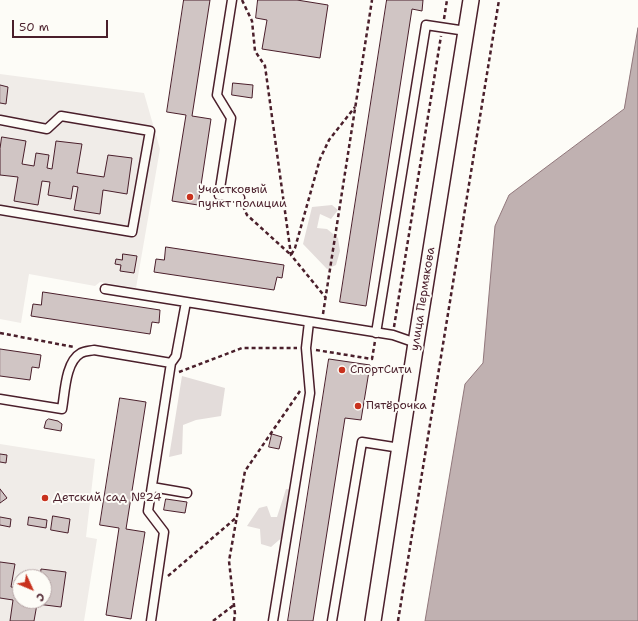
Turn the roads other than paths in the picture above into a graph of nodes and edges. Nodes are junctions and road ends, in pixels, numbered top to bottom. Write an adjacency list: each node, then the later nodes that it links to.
1 (232, 0): 5 (lane)
2 (471, 0): 3 (street, улица Пермякова)
3 (466, 32): 10 (lane); 11 (street, улица Пермякова)
4 (0, 120): 6 (lane)
5 (240, 198)
6 (0, 210)
7 (105, 289): 8 (lane)
8 (186, 302): 9 (lane); 12 (lane)
9 (310, 322): 10 (lane); 18 (lane)
10 (376, 333): 11 (lane)
11 (416, 343): 14 (street, улица Пермякова)
12 (171, 363): 13 (lane); 15 (lane)
13 (0, 398)
14 (400, 448): 19 (lane); 20 (street, улица Пермякова)
15 (152, 487): 16 (lane); 17 (lane)
16 (187, 493)
17 (151, 621)
18 (273, 621)
19 (332, 621)
20 (373, 621)

